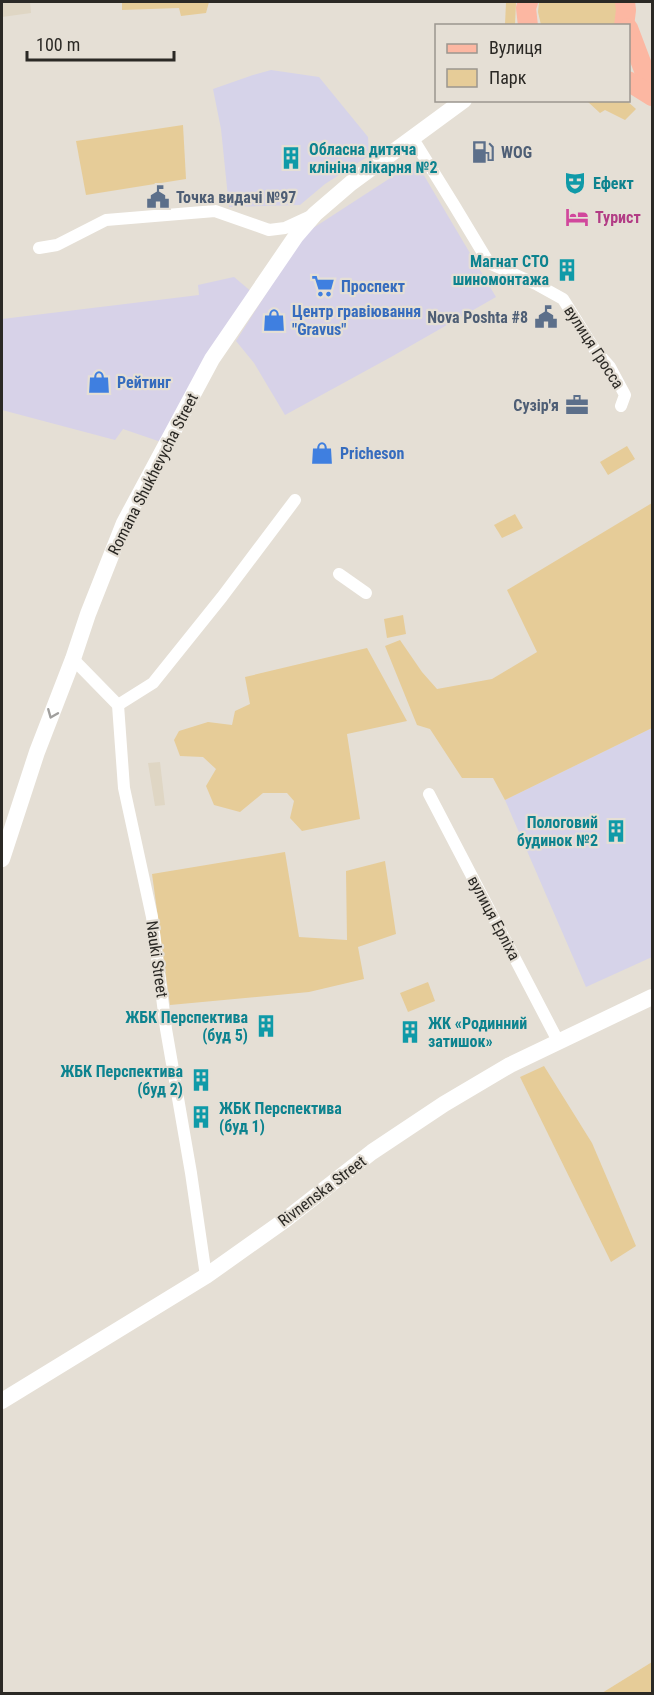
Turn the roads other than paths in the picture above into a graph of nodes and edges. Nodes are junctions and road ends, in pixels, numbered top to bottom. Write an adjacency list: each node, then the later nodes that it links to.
1 (630, 31): 3 (main road)
2 (630, 82): 4 (main road)
3 (652, 90)
4 (652, 96)
5 (461, 102): 6 (street, Romana Shukhevycha Street)
6 (412, 139): 7 (street, Romana Shukhevycha Street); 9 (street, вулиця Гросса)
7 (315, 214): 8 (street); 13 (street, Romana Shukhevycha Street)
8 (39, 248)
9 (621, 406)
10 (295, 500): 14 (street)
11 (339, 574): 12 (street)
12 (366, 593)
13 (73, 659): 14 (street); 16 (street, Romana Shukhevycha Street, one-way to 16)
14 (118, 705): 19 (street, Nauki Street)
15 (429, 794): 18 (street, вулиця Ерліха)
16 (2, 859)
17 (652, 997): 18 (street, Rivnenska Street)
18 (558, 1041): 19 (street, Rivnenska Street)
19 (206, 1275): 20 (street, Rivnenska Street)
20 (2, 1401)

